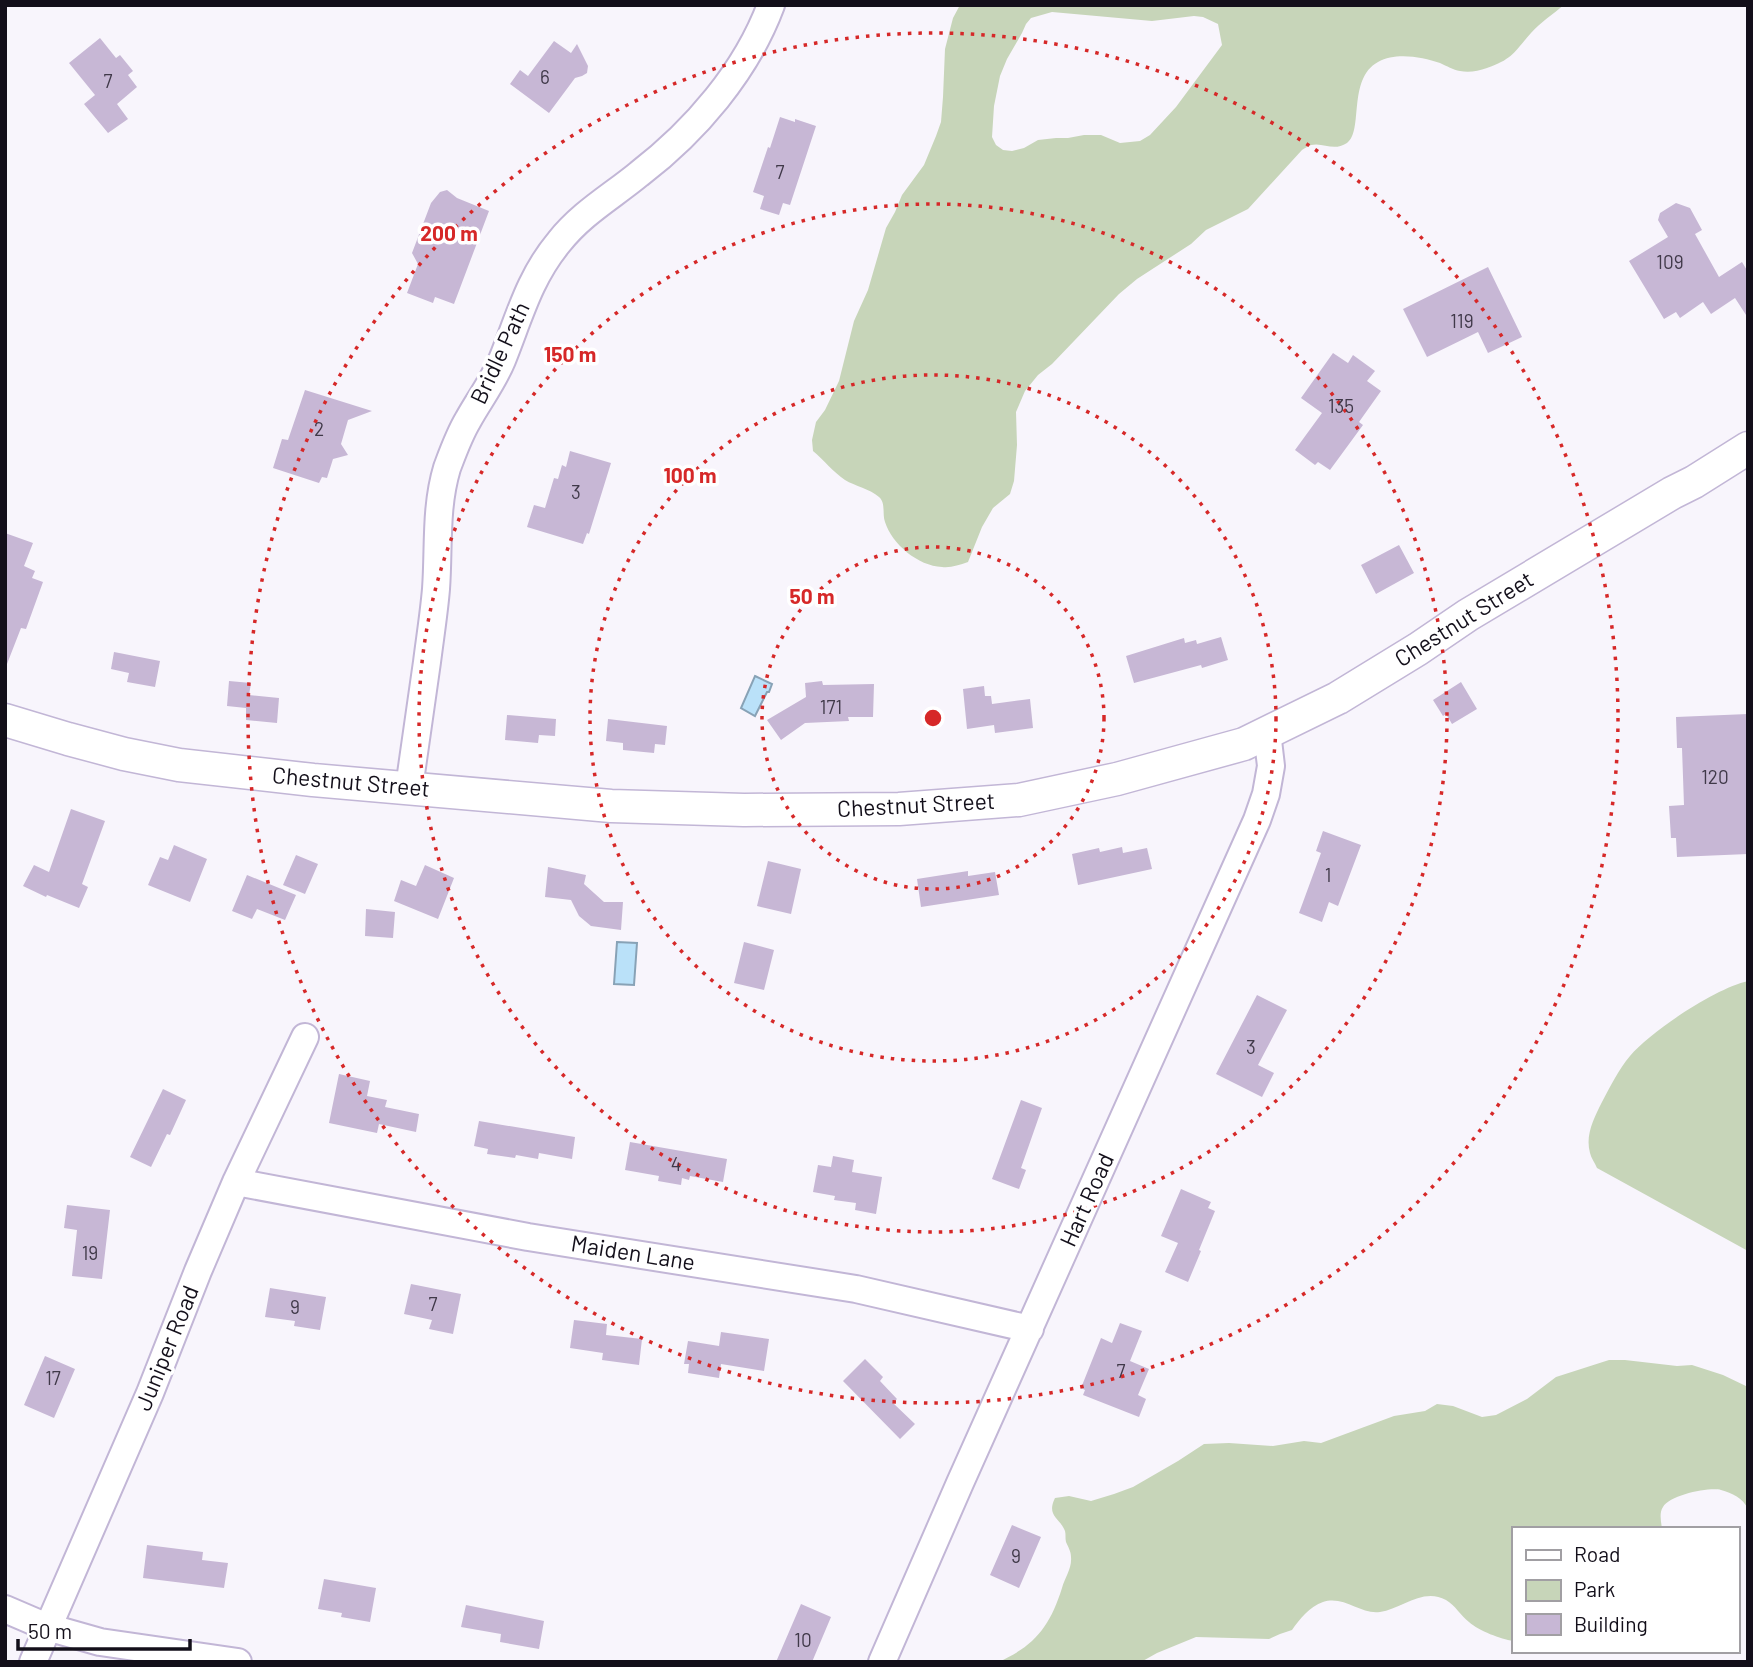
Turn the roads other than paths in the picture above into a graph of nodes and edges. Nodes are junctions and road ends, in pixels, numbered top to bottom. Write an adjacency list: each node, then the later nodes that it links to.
1 (771, 5): 5 (street, Bridle Path)
2 (1748, 448): 4 (street, Chestnut Street)
3 (5, 720): 5 (street, Chestnut Street)
4 (1267, 732): 5 (street, Chestnut Street); 8 (street, Hart Road)
5 (408, 788)
6 (305, 1037): 7 (street, Juniper Road)
7 (236, 1182): 8 (street, Maiden Lane); 10 (street, Juniper Road)
8 (1030, 1329): 13 (street, Hart Road)
9 (5, 1609): 10 (street)
10 (47, 1626): 11 (street, Juniper Road); 12 (street)
11 (33, 1662)
12 (239, 1662)
13 (881, 1662)

